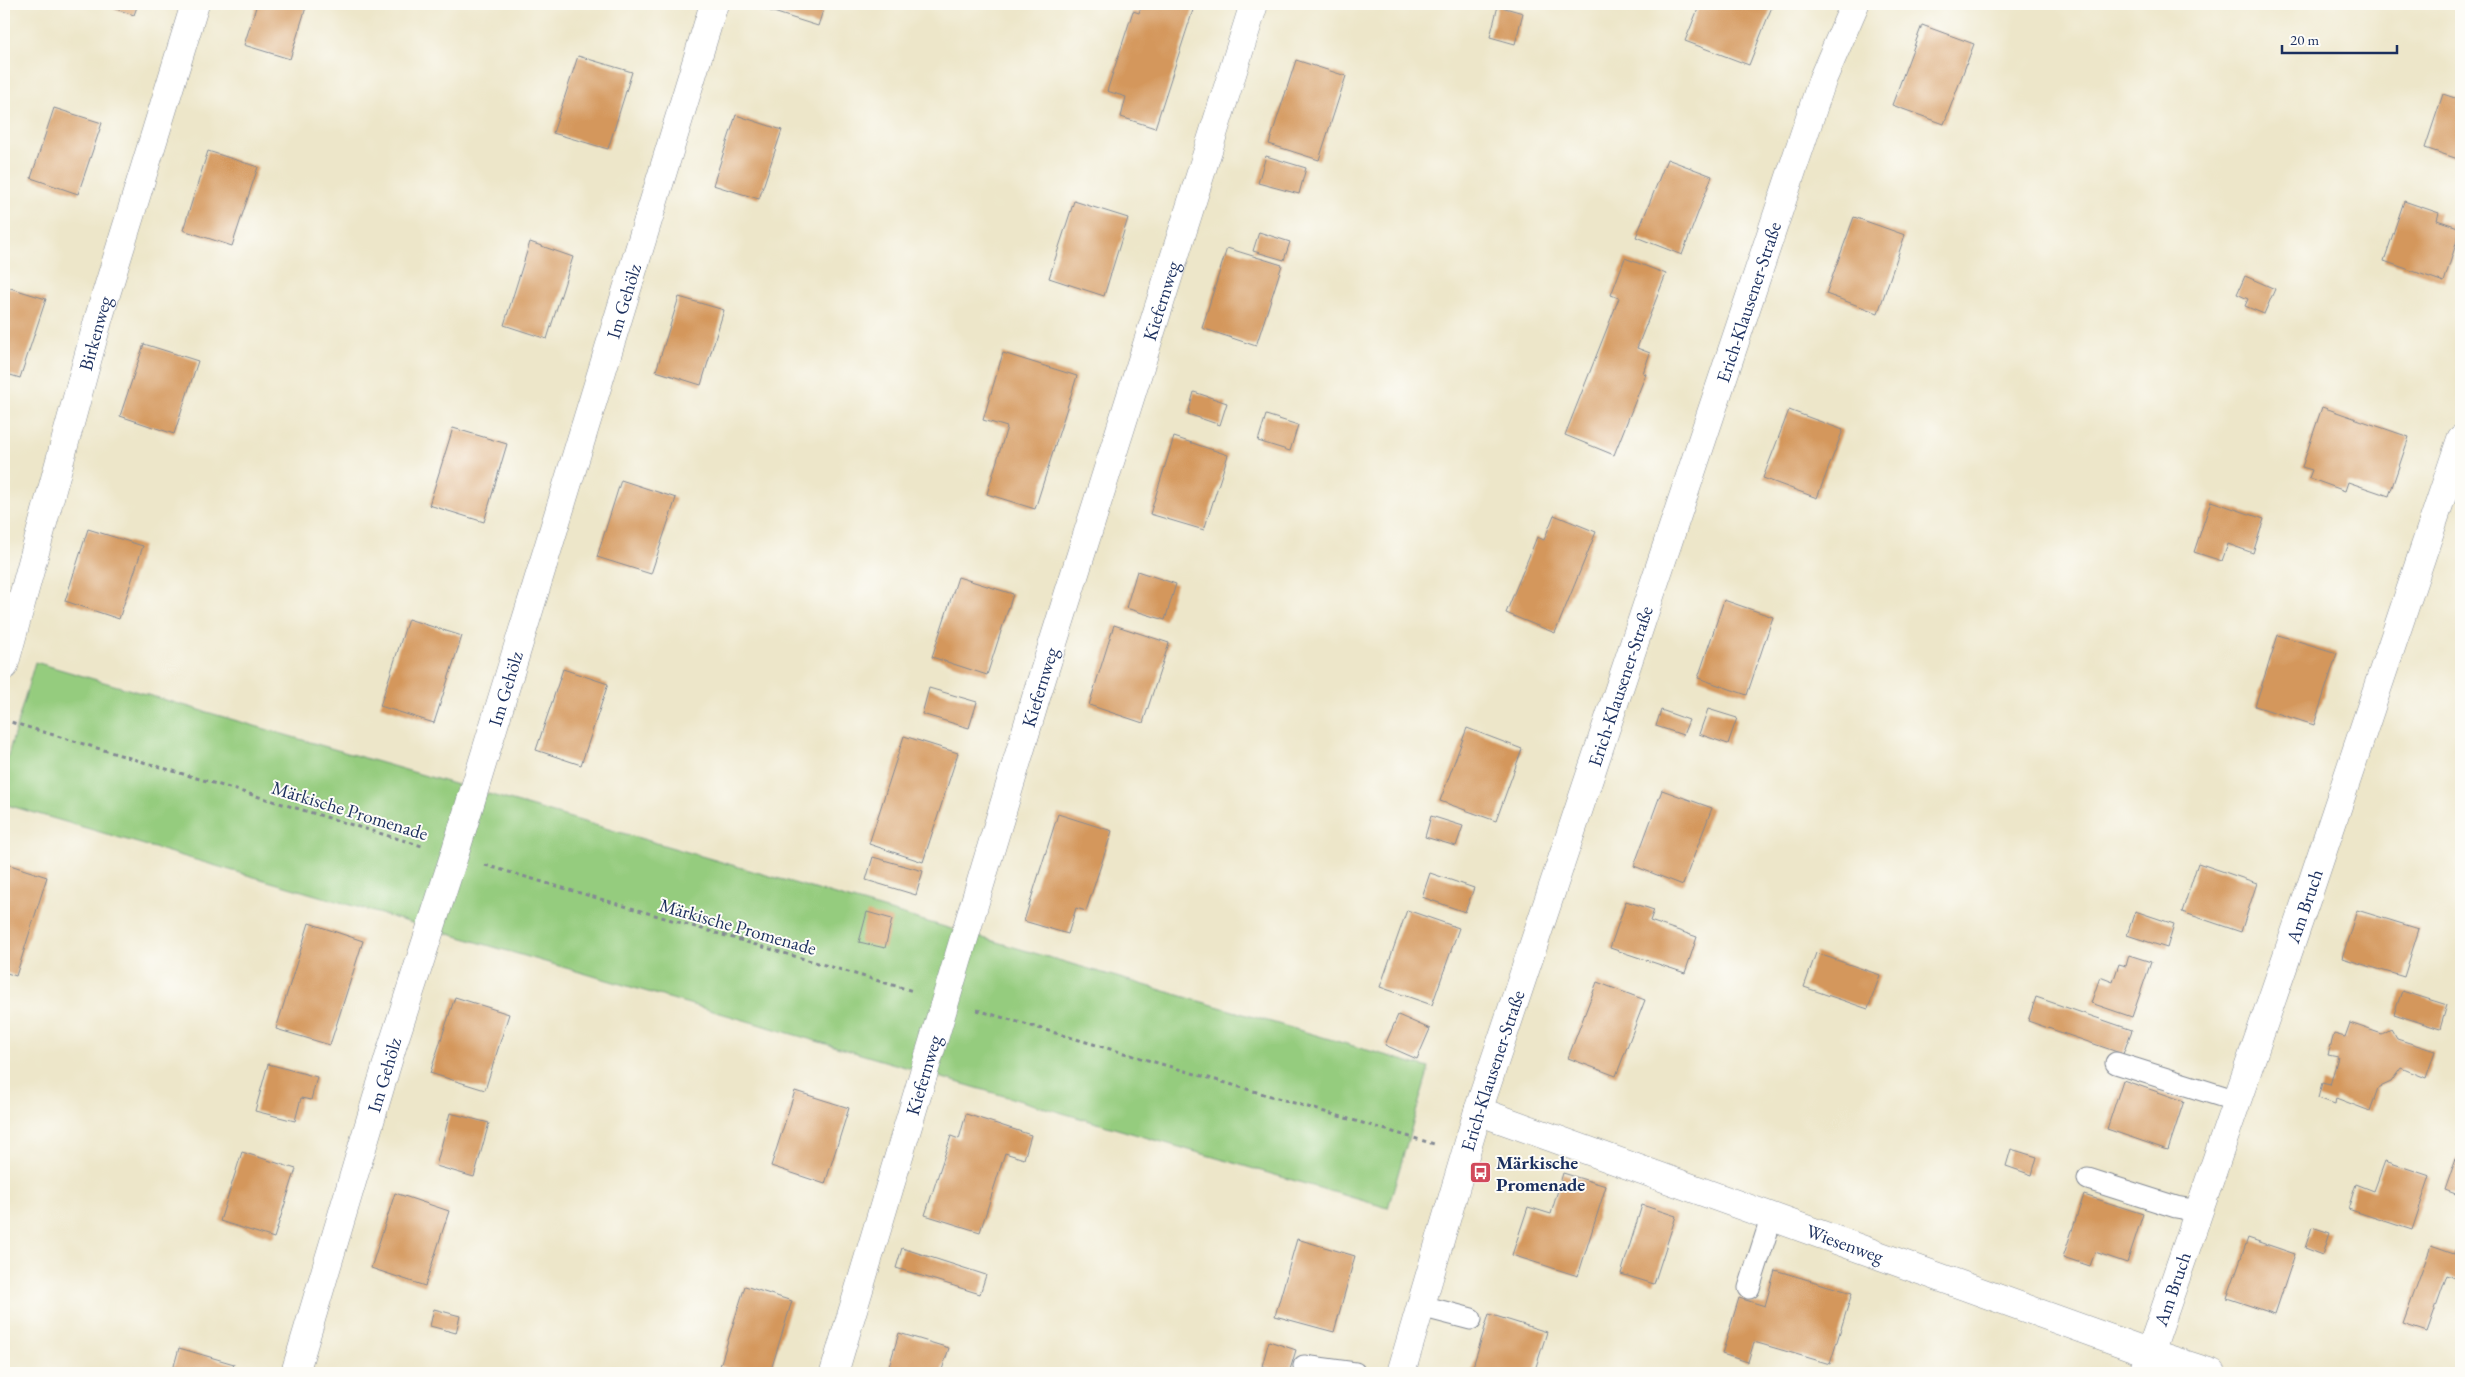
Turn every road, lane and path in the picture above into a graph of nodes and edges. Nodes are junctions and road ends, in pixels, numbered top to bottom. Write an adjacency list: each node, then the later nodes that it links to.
1 (195, 4): 6 (street, Birkenweg)
2 (714, 4): 8 (street, Im Gehölz)
3 (1254, 4): 9 (street, Kiefernweg)
4 (1855, 4): 12 (street, Erich-Klausener-Straße)
5 (2461, 439): 11 (street, Am Bruch)
6 (4, 666)
7 (4, 720): 8 (path, Märkische Promenade)
8 (454, 856): 9 (path, Märkische Promenade); 22 (street, Im Gehölz)
9 (946, 1001): 13 (path, Märkische Promenade); 23 (street, Kiefernweg)
10 (2116, 1063): 11 (lane)
11 (2237, 1101): 15 (street, Am Bruch)
12 (1478, 1111): 13 (street, Erich-Klausener-Straße); 16 (street, Wiesenweg)
13 (1466, 1153): 18 (street, Erich-Klausener-Straße)
14 (2088, 1179): 15 (lane)
15 (2199, 1211): 20 (street, Am Bruch)
16 (1772, 1216): 17 (lane); 20 (street, Wiesenweg)
17 (1750, 1288)
18 (1421, 1306): 19 (lane); 25 (street, Erich-Klausener-Straße)
19 (1471, 1319)
20 (2146, 1363): 26 (street, Wiesenweg)
21 (1304, 1366): 24 (lane)
22 (295, 1373)
23 (834, 1373)
24 (1355, 1373)
25 (1401, 1373)
26 (2212, 1373)

